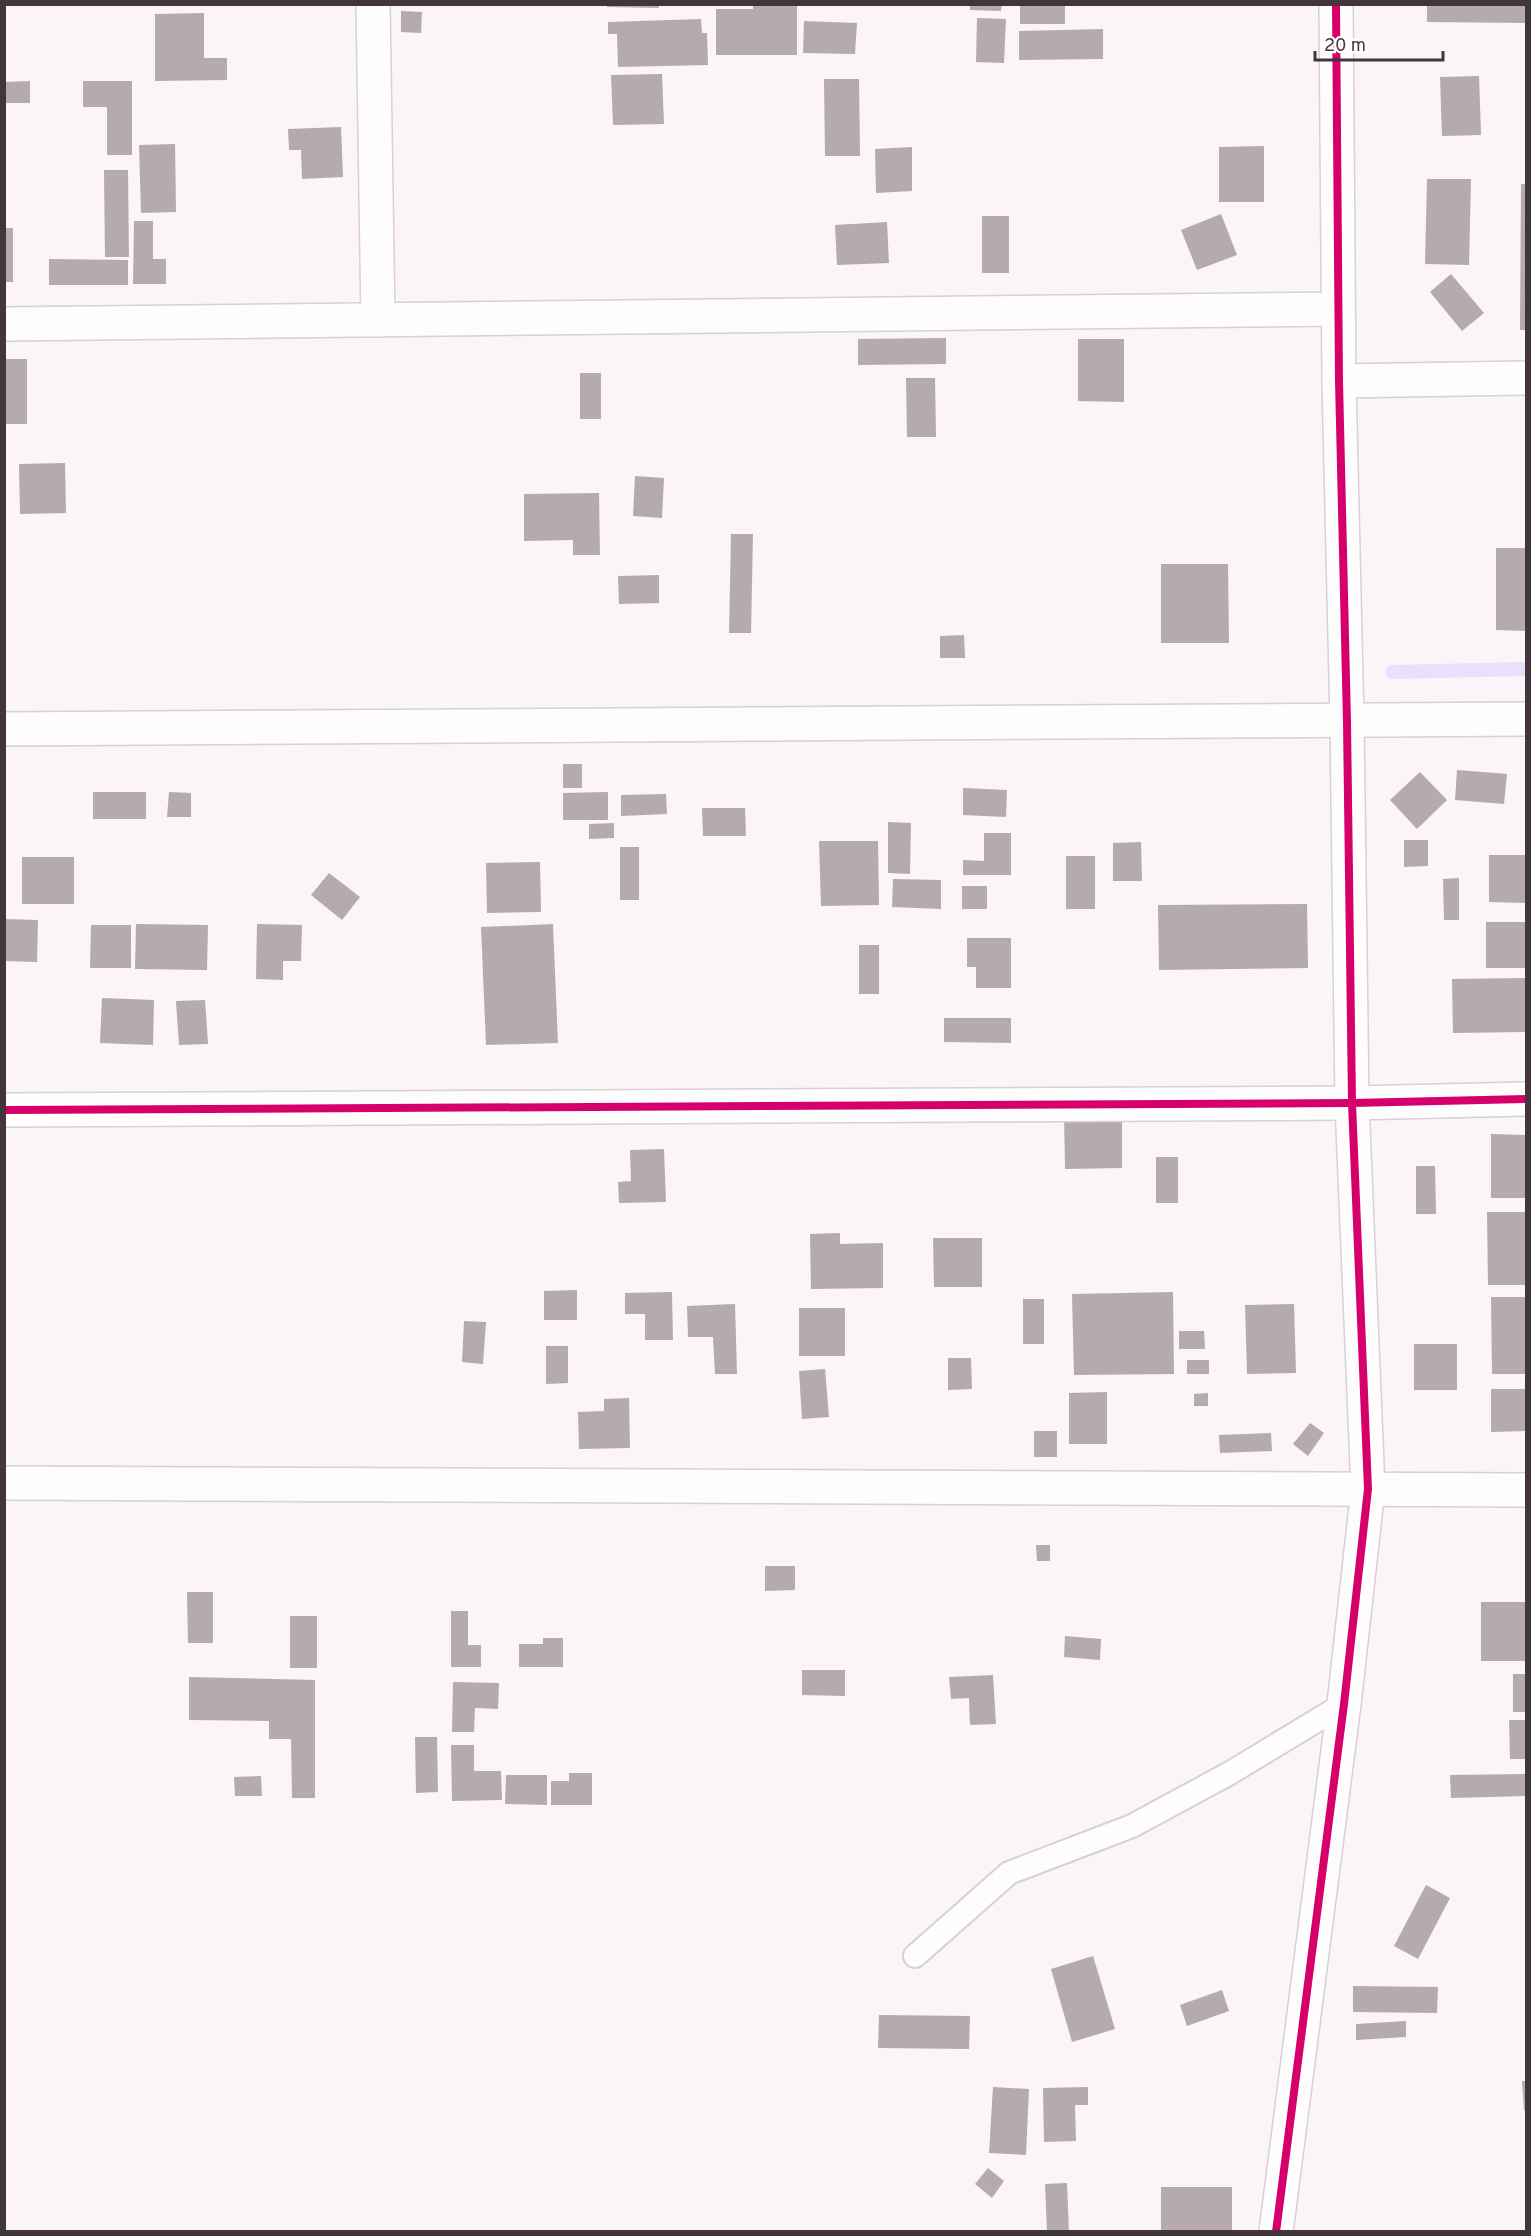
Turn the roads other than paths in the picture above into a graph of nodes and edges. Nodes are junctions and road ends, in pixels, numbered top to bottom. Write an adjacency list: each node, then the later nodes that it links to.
1 (374, 4): 4 (street)
2 (1336, 4): 3 (street)
3 (1338, 309): 4 (street); 7 (street)
4 (378, 320): 5 (street)
5 (4, 324)
6 (1527, 378): 7 (street)
7 (1339, 381): 9 (street)
8 (1527, 719): 9 (street)
9 (1347, 722): 10 (street); 12 (street)
10 (4, 729)
11 (1527, 1099): 12 (street)
12 (1352, 1103): 13 (street); 15 (street)
13 (4, 1110)
14 (4, 1483): 15 (street)
15 (1368, 1489): 16 (street); 17 (street)
16 (1527, 1490)
17 (1344, 1704): 18 (lane); 19 (street)
18 (915, 1956)
19 (1276, 2232)

